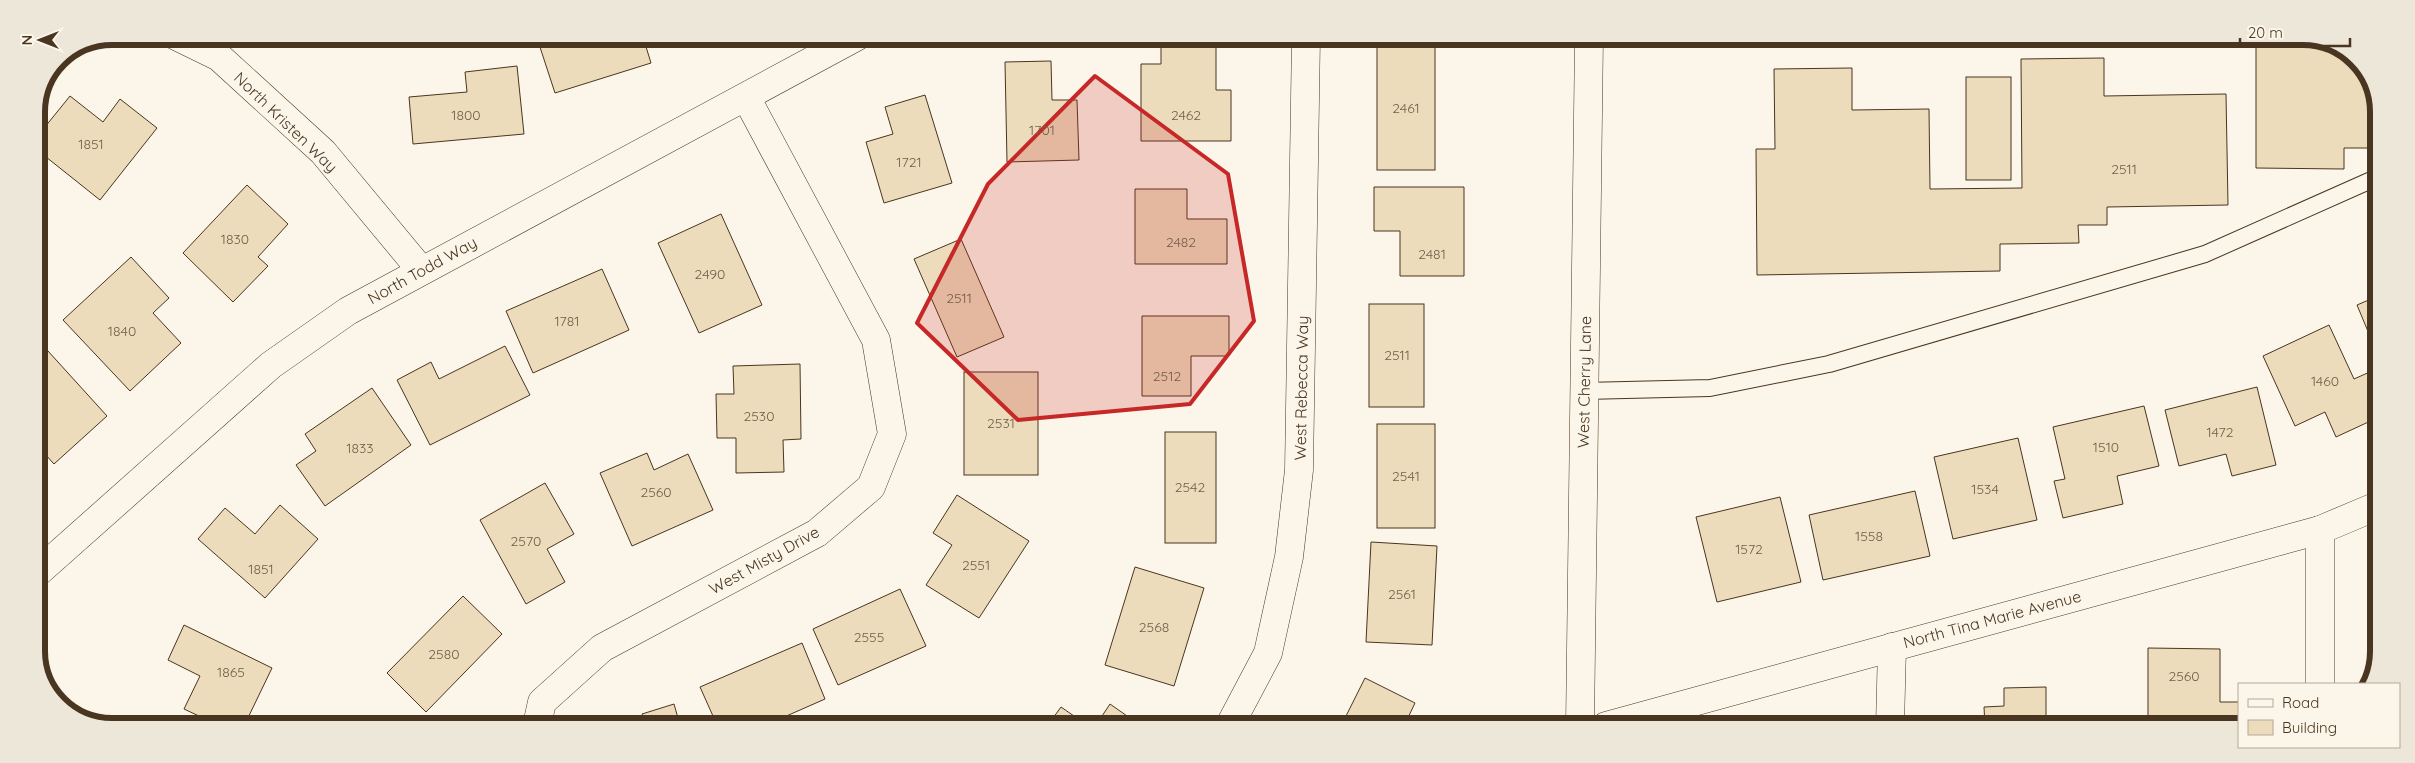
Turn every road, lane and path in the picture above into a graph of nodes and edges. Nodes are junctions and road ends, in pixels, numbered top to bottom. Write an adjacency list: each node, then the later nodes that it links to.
1 (194, 45): 7 (street, North Kristen Way)
2 (841, 45): 5 (street, North Todd Way)
3 (1306, 45): 15 (street, West Rebecca Way)
4 (1589, 45): 8 (street, West Cherry Lane)
5 (746, 97): 7 (street, North Todd Way); 14 (street, West Misty Drive)
6 (2370, 181): 8 (lane)
7 (421, 270): 11 (street, North Todd Way)
8 (1584, 391): 16 (street, West Cherry Lane)
9 (2370, 509): 10 (street, North Tina Marie Avenue)
10 (2320, 530): 12 (street, North Tina Marie Avenue); 13 (street)
11 (45, 557)
12 (1892, 647): 17 (street, North Tina Marie Avenue); 18 (street)
13 (2320, 683)
14 (539, 718)
15 (1234, 718)
16 (1580, 718)
17 (1635, 718)
18 (1890, 718)

